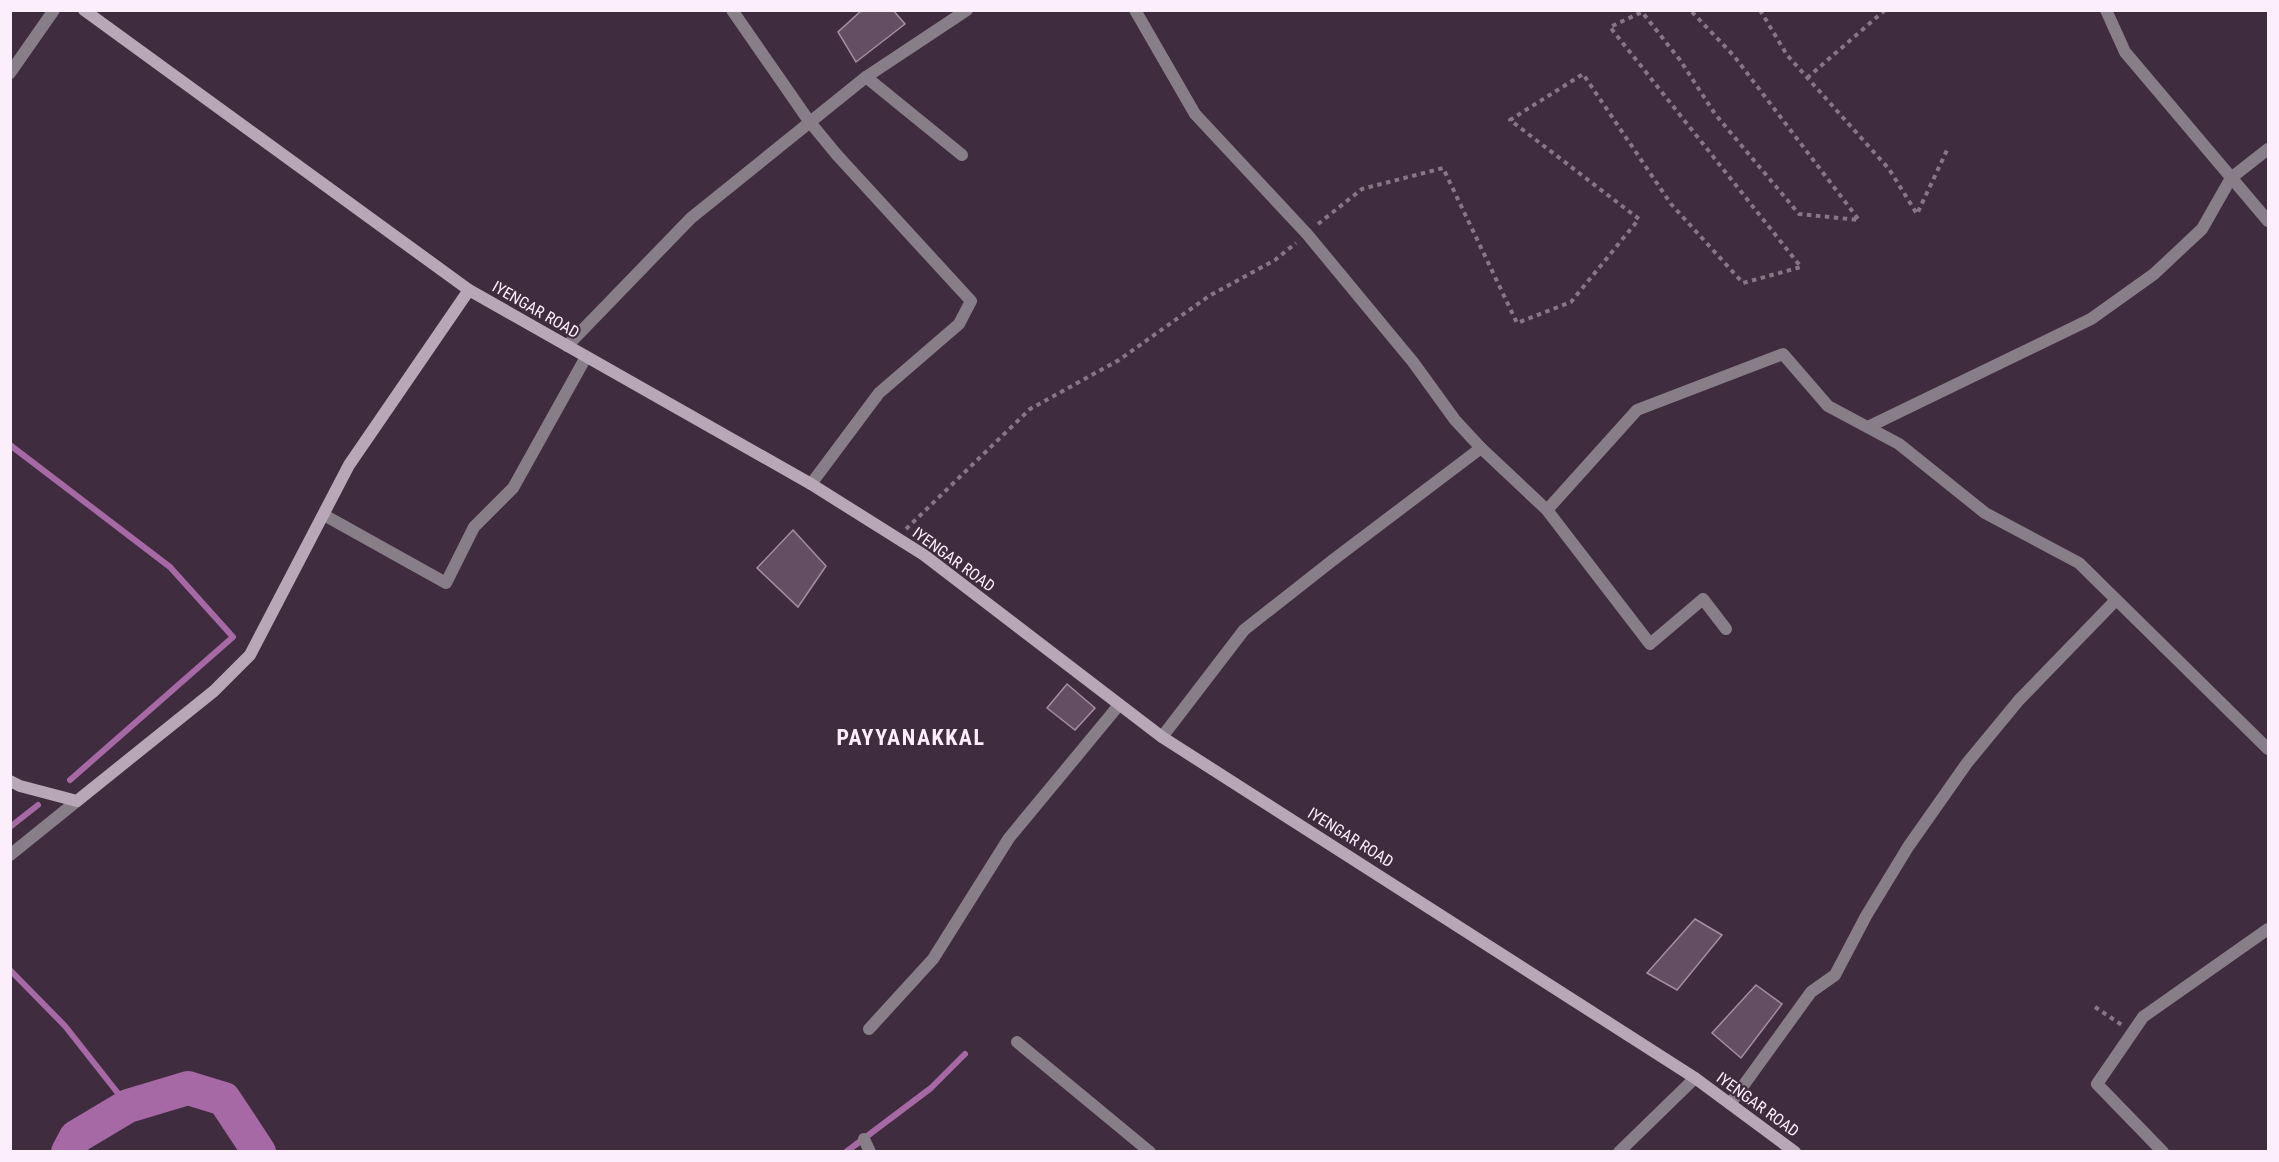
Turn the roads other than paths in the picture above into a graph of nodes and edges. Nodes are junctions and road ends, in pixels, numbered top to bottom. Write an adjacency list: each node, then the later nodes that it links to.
1 (54, 10): 7 (street)
2 (84, 10): 14 (main road, IYENGAR ROAD)
3 (732, 10): 9 (street)
4 (967, 10): 8 (street)
5 (1135, 10): 18 (street)
6 (2106, 10): 12 (street)
7 (10, 73)
8 (866, 77): 9 (street); 11 (street)
9 (809, 121): 15 (street); 19 (street)
10 (2268, 149): 12 (street)
11 (962, 155)
12 (2231, 178): 13 (street); 17 (street)
13 (2268, 221)
14 (469, 290): 15 (main road, IYENGAR ROAD); 21 (main road)
15 (567, 346): 16 (main road, IYENGAR ROAD)
16 (586, 357): 19 (main road, IYENGAR ROAD); 21 (street)
17 (1868, 427): 20 (street); 22 (street)
18 (1481, 448): 20 (street); 25 (street)
19 (811, 484): 24 (main road, IYENGAR ROAD)
20 (1547, 510): 23 (street)
21 (324, 515): 28 (main road)
22 (2116, 600): 26 (street); 34 (street)
23 (1726, 629)
24 (1119, 705): 25 (main road, IYENGAR ROAD); 31 (street)
25 (1162, 737): 33 (main road, IYENGAR ROAD)
26 (2268, 749)
27 (10, 781): 28 (main road)
28 (77, 801): 29 (street)
29 (10, 855)
30 (2268, 929): 40 (street)
31 (869, 1029)
32 (1017, 1042): 37 (street)
33 (1695, 1078): 34 (main road, IYENGAR ROAD); 38 (street)
34 (1730, 1104): 39 (main road, IYENGAR ROAD)
35 (864, 1139): 36 (street)
36 (870, 1152)
37 (1150, 1152)
38 (1618, 1152)
39 (1795, 1152)
40 (2163, 1152)

